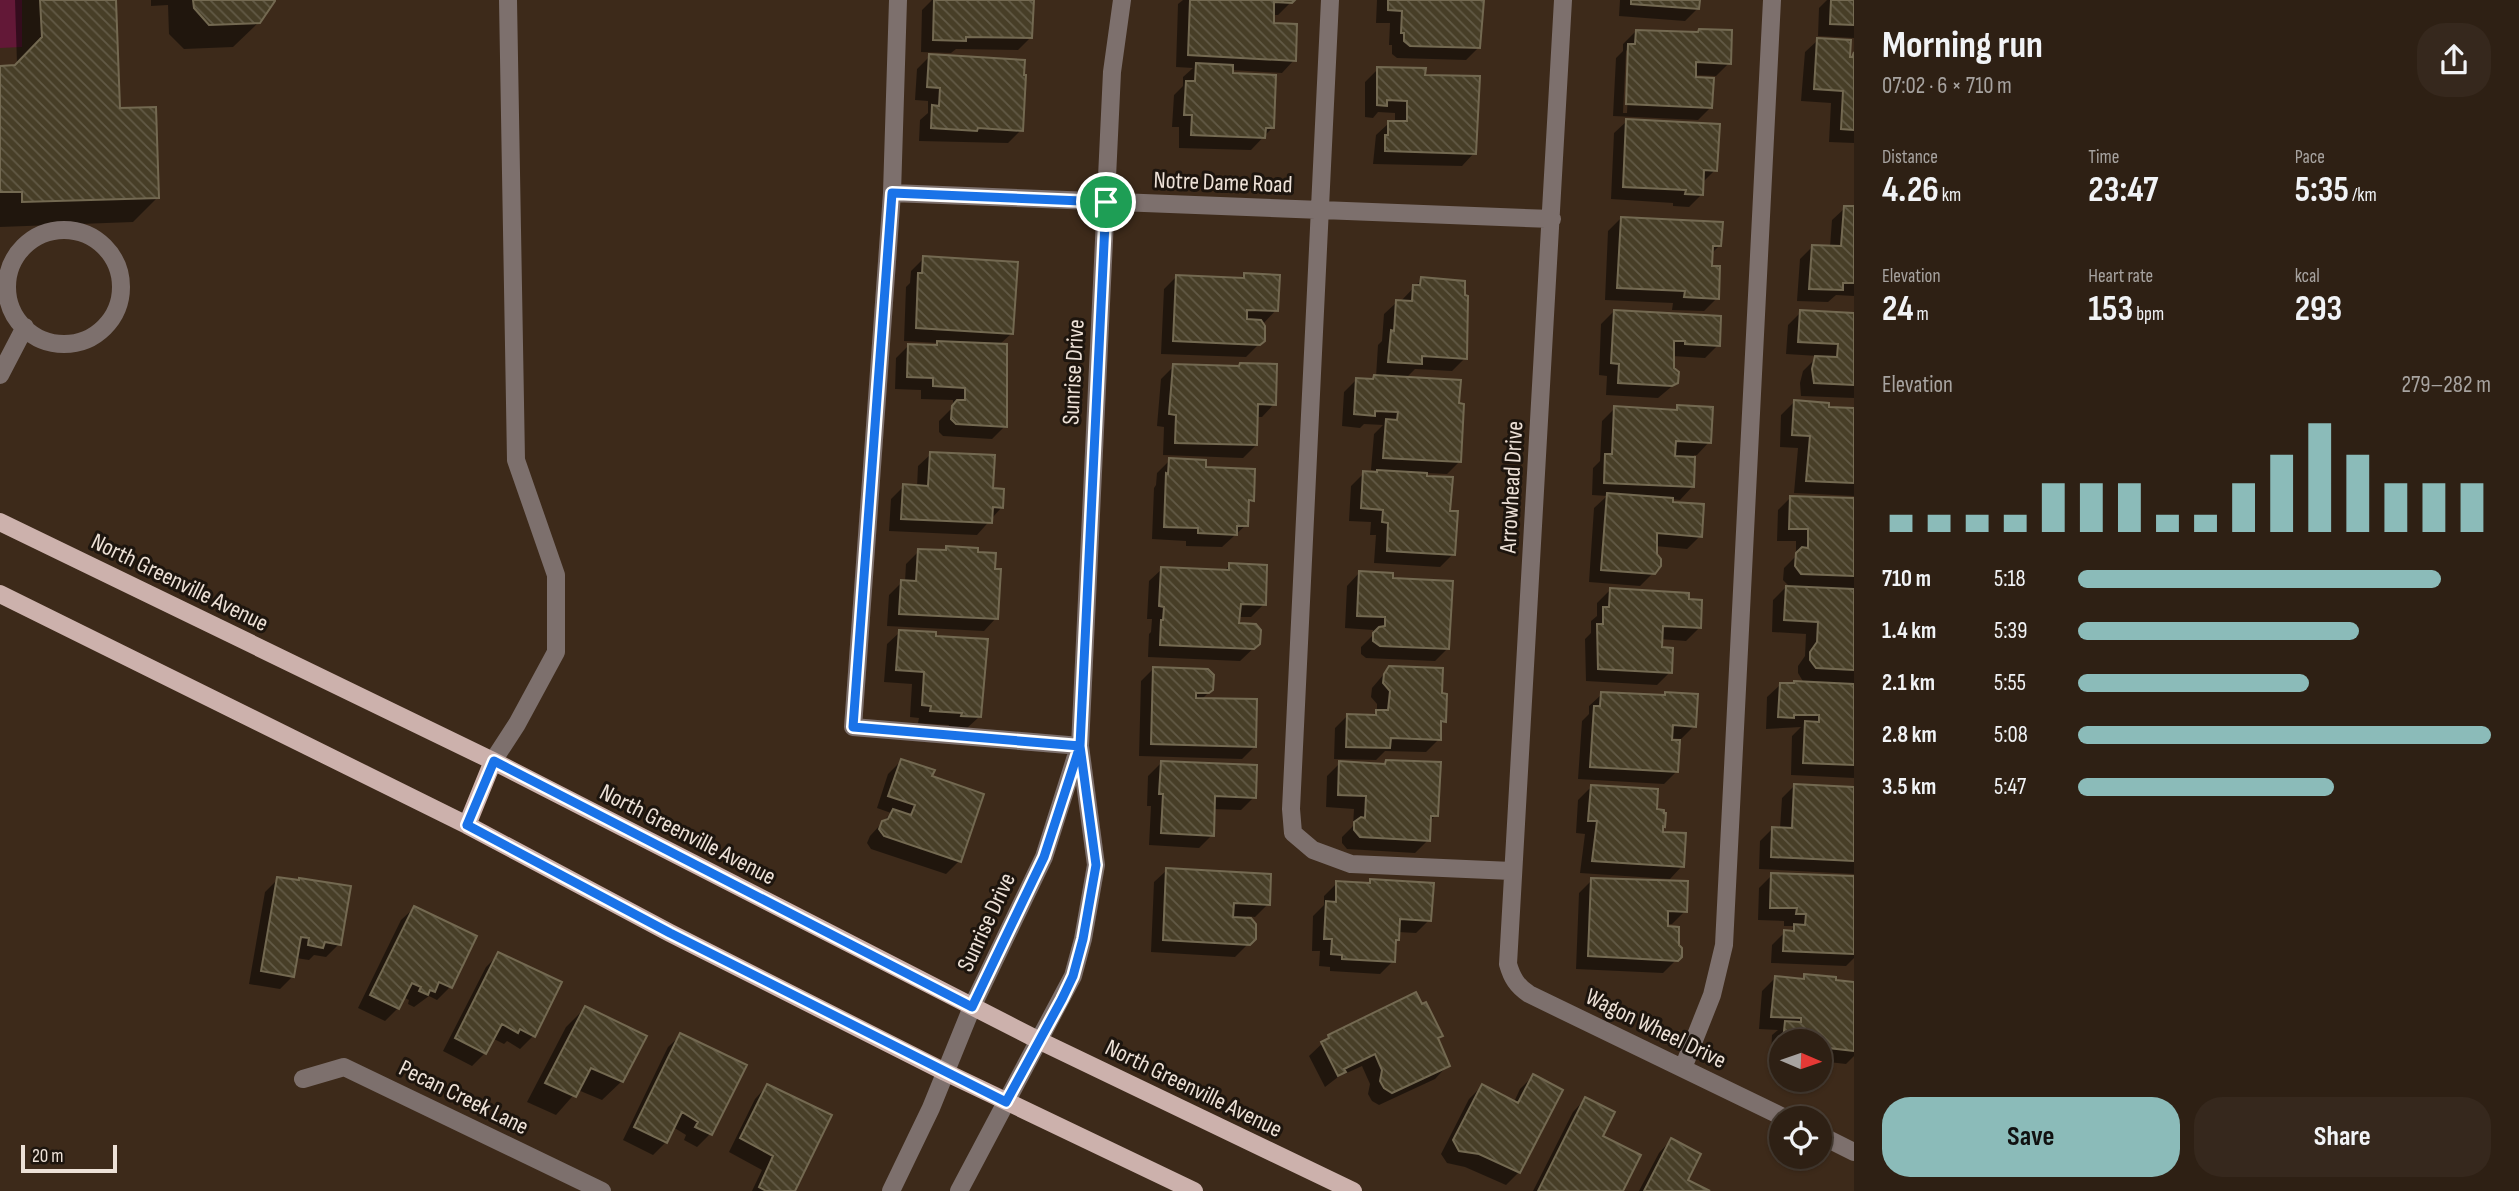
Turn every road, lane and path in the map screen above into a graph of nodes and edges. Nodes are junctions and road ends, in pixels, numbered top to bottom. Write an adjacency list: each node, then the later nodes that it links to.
1 (508, 0): 16 (street)
2 (898, 0): 7 (street)
3 (1122, 0): 8 (street, Sunrise Drive)
4 (1329, 0): 9 (street)
5 (1563, 0): 10 (street, Arrowhead Drive)
6 (1772, 0): 22 (street)
7 (892, 193): 8 (street, Notre Dame Road); 15 (street)
8 (1106, 202): 9 (street, Notre Dame Road); 15 (street, Sunrise Drive)
9 (1318, 210): 10 (street, Notre Dame Road); 18 (street)
10 (1552, 219): 18 (street, Arrowhead Drive)
11 (25, 327): 11 (street); 12 (street)
12 (0, 374)
13 (0, 522): 16 (main road, North Greenville Avenue)
14 (0, 594): 17 (main road)
15 (1080, 746): 20 (street, Sunrise Drive); 21 (street, Sunrise Drive)
16 (494, 761): 17 (main road); 20 (main road, North Greenville Avenue)
17 (467, 825): 23 (main road)
18 (1513, 871): 19 (street, Arrowhead Drive)
19 (1511, 976): 22 (street, Wagon Wheel Drive)
20 (972, 1007): 21 (main road, North Greenville Avenue); 23 (street, Sunrise Drive)
21 (1038, 1040): 25 (street, Sunrise Drive); 33 (main road, North Greenville Avenue)
22 (1684, 1068): 26 (street, Wagon Wheel Drive)
23 (945, 1072): 25 (main road); 30 (street, Sunrise Drive)
24 (303, 1079): 29 (street, Pecan Creek Lane)
25 (1006, 1102): 31 (street, Sunrise Drive); 32 (main road)
26 (1769, 1110)
27 (1832, 1141): 28 (street)
28 (1854, 1152)
29 (602, 1191)
30 (891, 1191)
31 (959, 1191)
32 (1194, 1191)
33 (1353, 1191)

